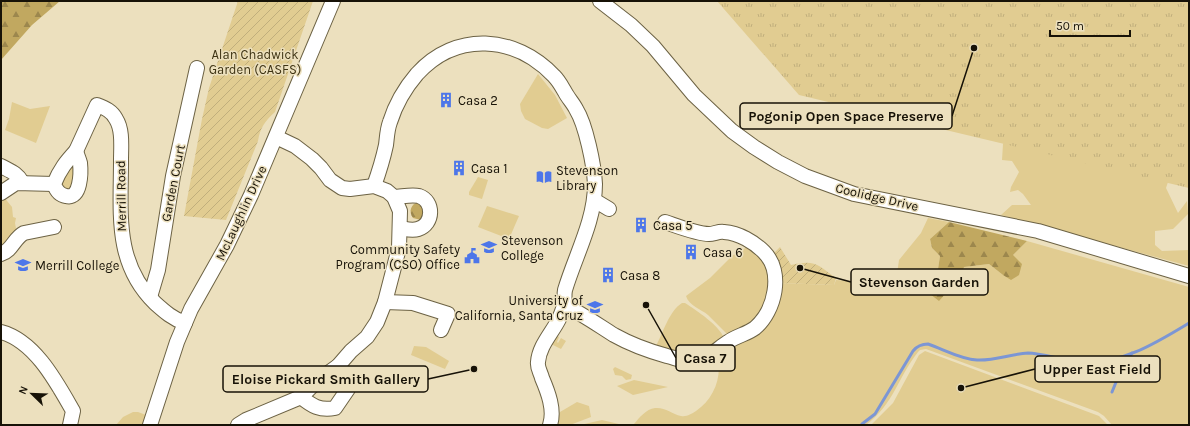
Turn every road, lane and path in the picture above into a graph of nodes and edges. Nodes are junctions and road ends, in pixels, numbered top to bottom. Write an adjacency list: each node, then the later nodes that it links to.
1 (333, 1): 4 (street, McLaughlin Drive)
2 (600, 1): 18 (street, Coolidge Drive)
3 (197, 68): 19 (street, Garden Court)
4 (276, 137): 9 (street); 22 (street, McLaughlin Drive)
5 (76, 151): 8 (street); 8 (street); 19 (street, Merrill Road)
6 (1, 166): 7 (street)
7 (22, 182): 8 (street); 10 (street)
8 (54, 184)
9 (374, 186): 11 (street); 12 (street)
10 (1, 193)
11 (394, 197): 16 (street); 16 (street)
12 (594, 200): 13 (street); 21 (street)
13 (609, 209)
14 (665, 222): 21 (street)
15 (54, 227): 17 (street)
16 (400, 228): 20 (street)
17 (1, 254)
18 (1189, 276)
19 (150, 297): 22 (street, Merrill Road)
20 (385, 302): 23 (street); 25 (street)
21 (564, 305): 30 (street)
22 (185, 324): 28 (street, McLaughlin Drive)
23 (441, 330)
24 (1, 332): 27 (street)
25 (338, 366): 26 (street); 26 (street)
26 (301, 397): 29 (street)
27 (70, 425)
28 (150, 425)
29 (238, 425)
30 (550, 425)

